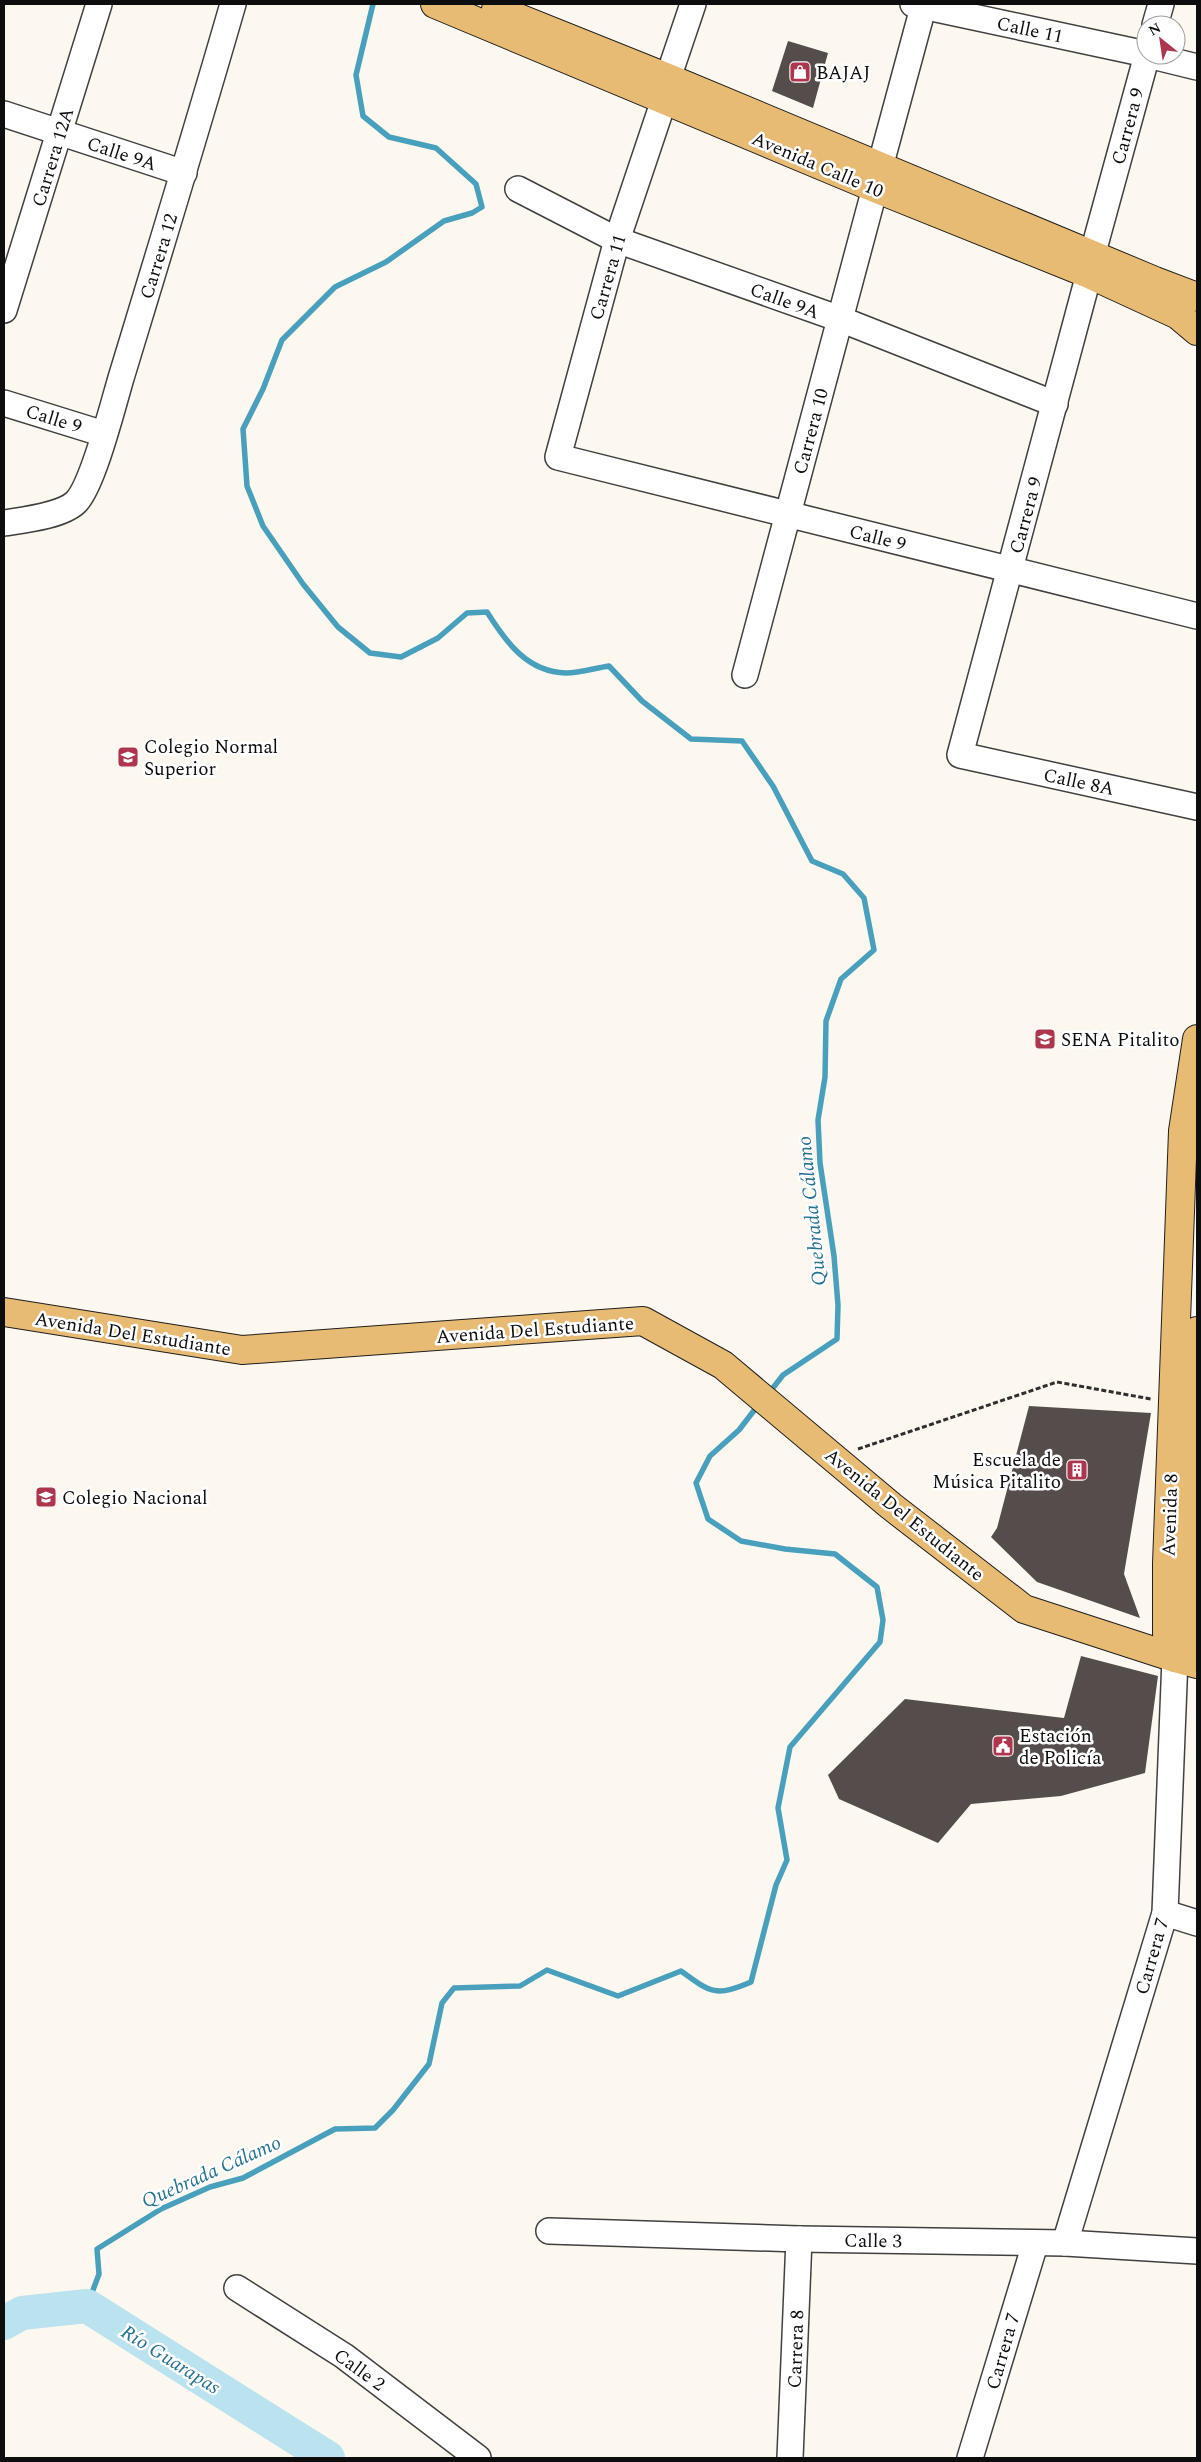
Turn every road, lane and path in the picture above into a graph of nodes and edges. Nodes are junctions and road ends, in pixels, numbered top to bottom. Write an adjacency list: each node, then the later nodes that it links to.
1 (99, 4): 11 (street, Carrera 12A)
2 (233, 4): 12 (street, Carrera 12)
3 (435, 4): 9 (main road, Avenida Calle 10)
4 (482, 4): 9 (main road, Avenida Calle 10)
5 (693, 4): 9 (street, Carrera 11)
6 (920, 5): 7 (street, Calle 11); 13 (street, Carrera 10)
7 (1136, 53)
8 (1144, 65): 16 (street, Carrera 9)
9 (666, 89): 13 (main road, Avenida Calle 10); 15 (street, Carrera 11)
10 (4, 114): 11 (street, Calle 9A)
11 (59, 133): 12 (street, Calle 9A); 18 (street, Carrera 12A)
12 (184, 173): 23 (street, Carrera 12)
13 (878, 177): 16 (main road, Avenida Calle 10); 19 (street, Carrera 10)
14 (518, 189): 15 (street, Calle 9A)
15 (617, 240): 19 (street, Calle 9A); 24 (street, Carrera 11)
16 (1091, 265): 17 (main road, Avenida Calle 10); 20 (main road, Avenida Calle 10); 22 (street, Carrera 9)
17 (1197, 297)
18 (4, 310)
19 (840, 319): 22 (street, Calle 9A); 25 (street, Carrera 10)
20 (1197, 331)
21 (4, 403): 23 (street, Calle 9)
22 (1055, 404): 27 (street, Carrera 9)
23 (104, 434): 26 (street, Carrera 12)
24 (558, 458): 25 (street, Calle 9)
25 (788, 515): 27 (street, Calle 9); 29 (street, Carrera 10)
26 (4, 523)
27 (1010, 570): 28 (street, Calle 9); 30 (street, Carrera 9)
28 (1197, 616)
29 (745, 675)
30 (960, 756): 31 (street, Calle 8A)
31 (1197, 807)
32 (1197, 1039): 33 (main road, Avenida 8)
33 (1190, 1134): 36 (main road, Avenida 8)
34 (4, 1312): 37 (main road, Avenida Del Estudiante)
35 (1197, 1331): 36 (main road, Avenida 8)
36 (1185, 1410): 37 (path); 38 (main road, Avenida 8)
37 (834, 1457): 38 (main road, Avenida Del Estudiante)
38 (1186, 1661): 39 (street, Carrera 7)
39 (1164, 1914): 40 (street); 43 (street, Carrera 7)
40 (1197, 1923)
41 (549, 2232): 42 (street, Calle 3)
42 (799, 2239): 44 (street, Calle 3); 48 (street, Carrera 8)
43 (1065, 2243): 44 (street, Calle 3); 45 (street, Calle 3)
44 (1034, 2244): 49 (street, Carrera 7)
45 (1197, 2252)
46 (237, 2288): 47 (street, Calle 2)
47 (478, 2458)
48 (790, 2458)
49 (971, 2458)

